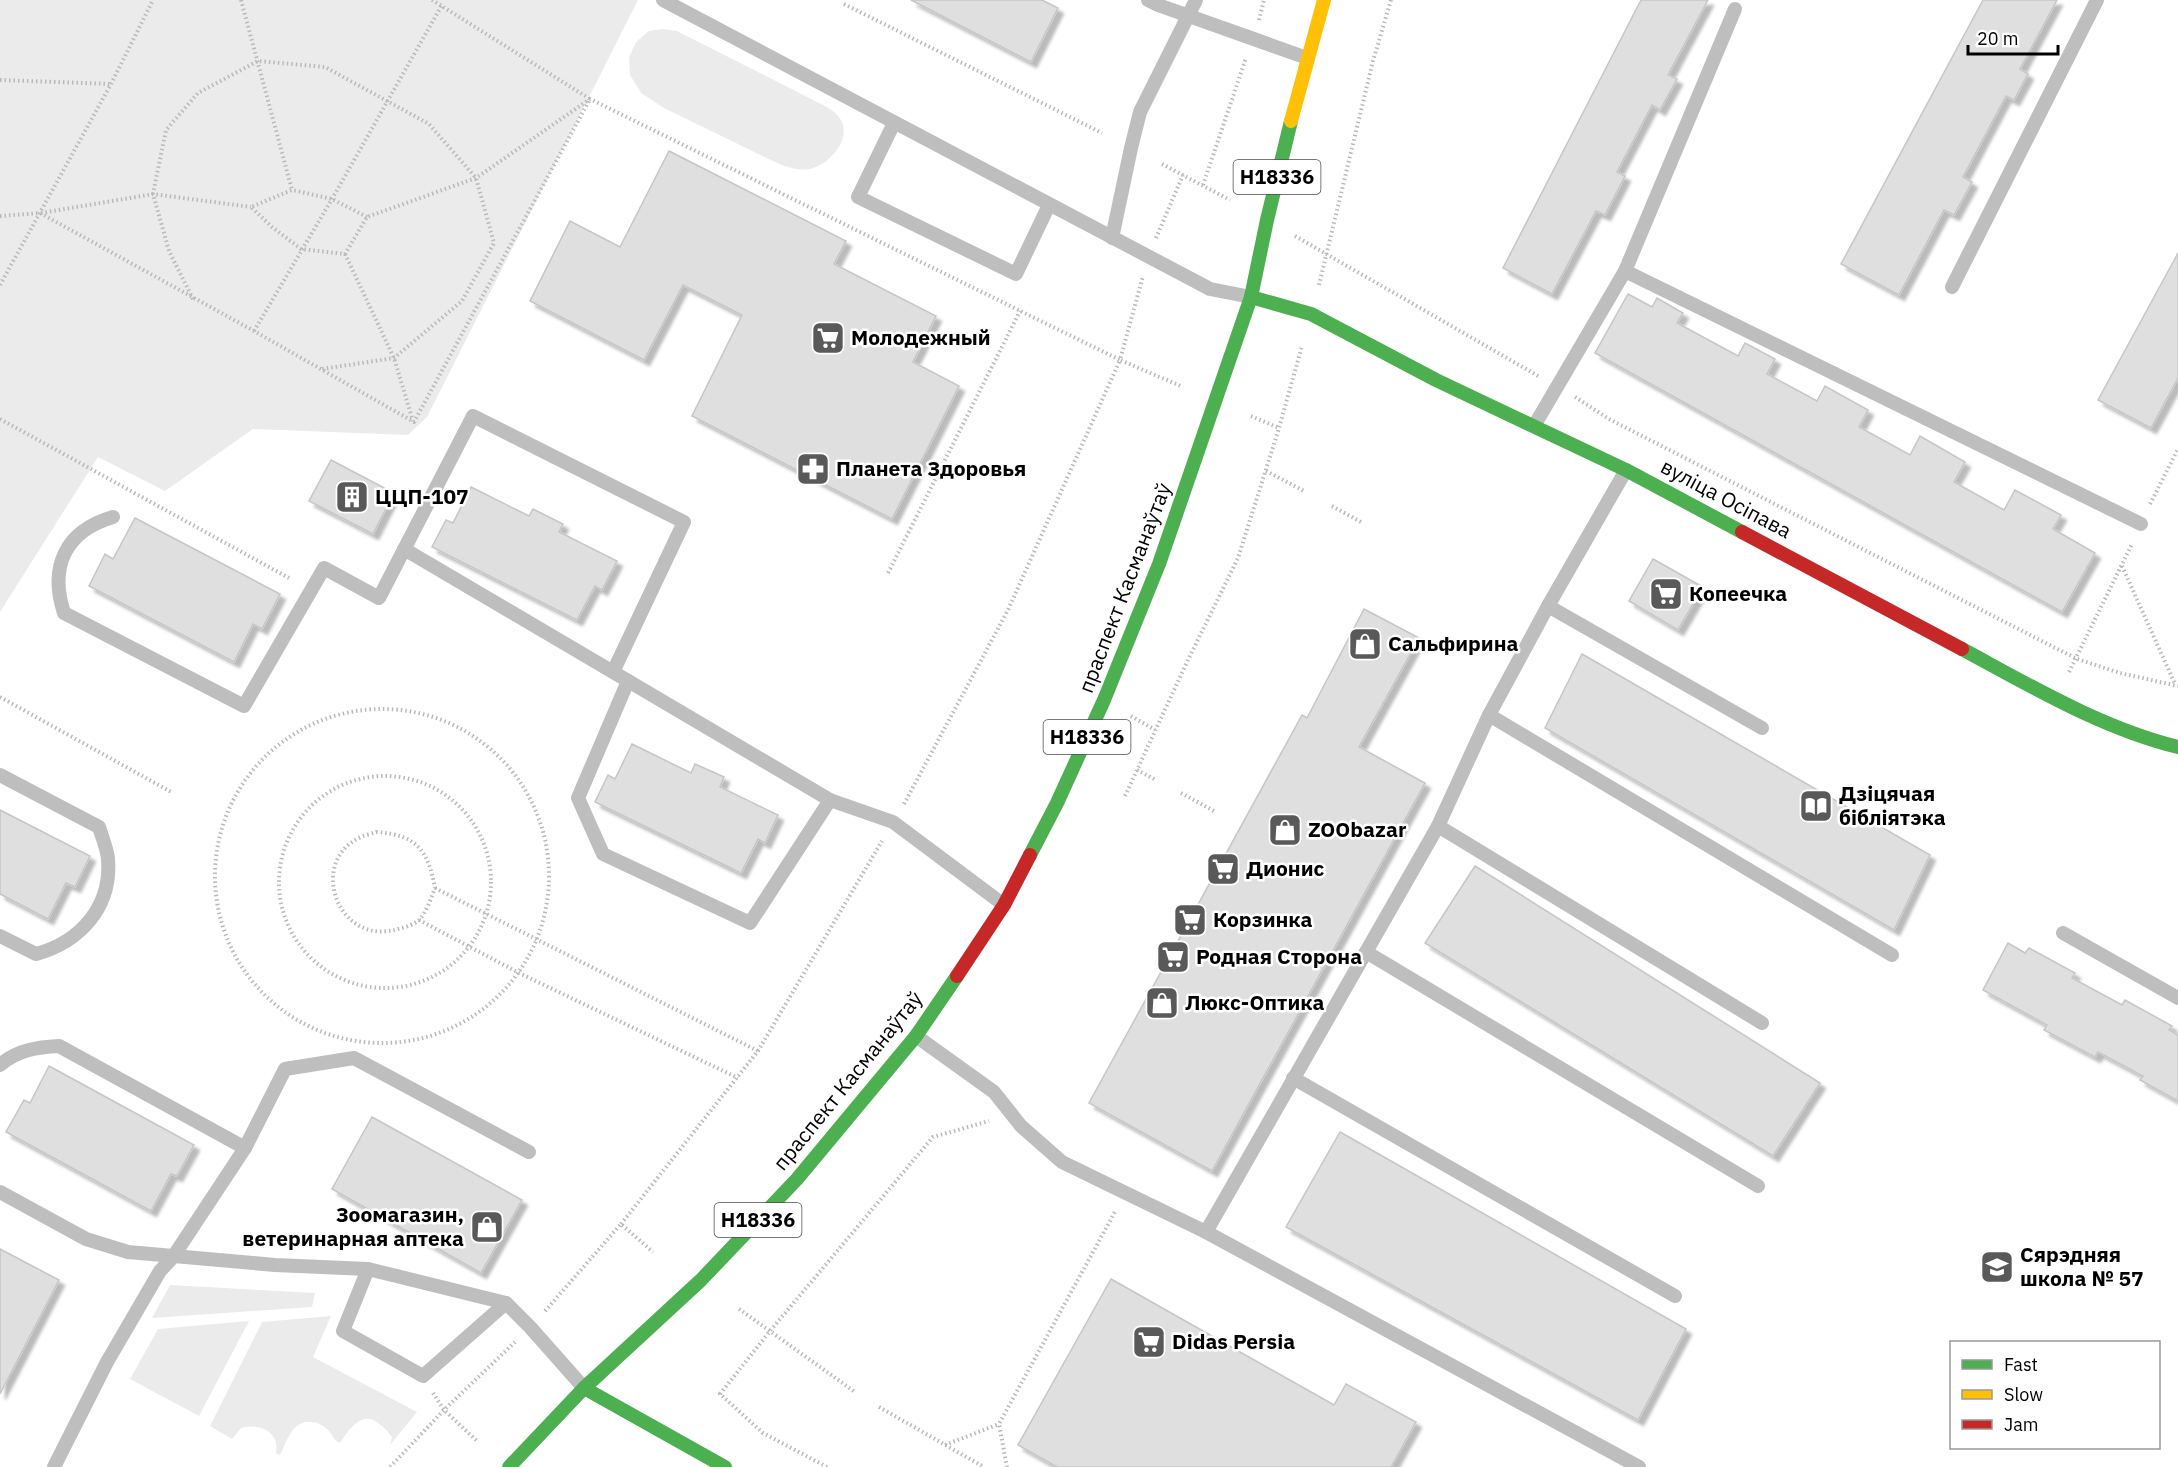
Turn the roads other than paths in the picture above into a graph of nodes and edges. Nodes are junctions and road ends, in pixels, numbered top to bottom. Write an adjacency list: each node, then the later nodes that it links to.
1 (663, 0): 9 (lane)
2 (1148, 0): 7 (lane)
3 (1196, 0): 7 (lane)
4 (1324, 0): 8 (main road, праспект Касманаўтаў / Н18336)
5 (2097, 0): 13 (lane)
6 (1735, 9): 12 (lane)
7 (1188, 15): 8 (lane); 11 (lane)
8 (1307, 58): 14 (main road, праспект Касманаўтаў / Н18336)
9 (894, 123): 10 (lane); 10 (lane)
10 (1050, 205): 11 (lane)
11 (1112, 238): 14 (lane)
12 (1625, 271): 15 (lane); 18 (lane)
13 (1952, 287)
14 (1251, 297): 15 (main road, вуліца Осіпава); 29 (main road, праспект Касманаўтаў / Н18336)
15 (1534, 426): 16 (main road, вуліца Осіпава)
16 (1626, 470): 20 (lane); 25 (main road, вуліца Осіпава)
17 (113, 517): 19 (lane)
18 (2141, 524)
19 (404, 549): 21 (lane); 21 (lane)
20 (1548, 606): 23 (lane); 24 (lane)
21 (613, 672): 22 (lane)
22 (628, 681): 27 (lane); 27 (lane)
23 (1489, 715): 28 (lane); 33 (lane)
24 (1762, 728)
25 (2178, 747)
26 (0, 775): 31 (lane)
27 (830, 800): 29 (lane)
28 (1438, 826): 32 (lane); 35 (lane)
29 (1004, 905): 36 (main road, праспект Касманаўтаў / Н18336)
30 (2063, 933): 34 (lane)
31 (0, 936)
32 (1366, 952): 38 (lane); 41 (lane)
33 (1892, 955)
34 (2178, 998)
35 (1762, 1023)
36 (916, 1036): 43 (lane); 48 (main road, праспект Касманаўтаў / Н18336)
37 (0, 1065): 39 (lane)
38 (1293, 1078): 43 (lane); 46 (lane)
39 (245, 1148): 40 (lane); 44 (lane)
40 (529, 1152)
41 (1758, 1186)
42 (0, 1192): 44 (lane)
43 (1206, 1232): 52 (lane)
44 (173, 1257): 45 (lane); 49 (lane)
45 (368, 1269): 47 (lane); 47 (lane)
46 (1675, 1296)
47 (506, 1303): 48 (lane)
48 (584, 1388): 50 (main road, праспект Касманаўтаў / Н18336); 51 (main road)
49 (54, 1467)
50 (509, 1467)
51 (725, 1467)
52 (1639, 1467)

